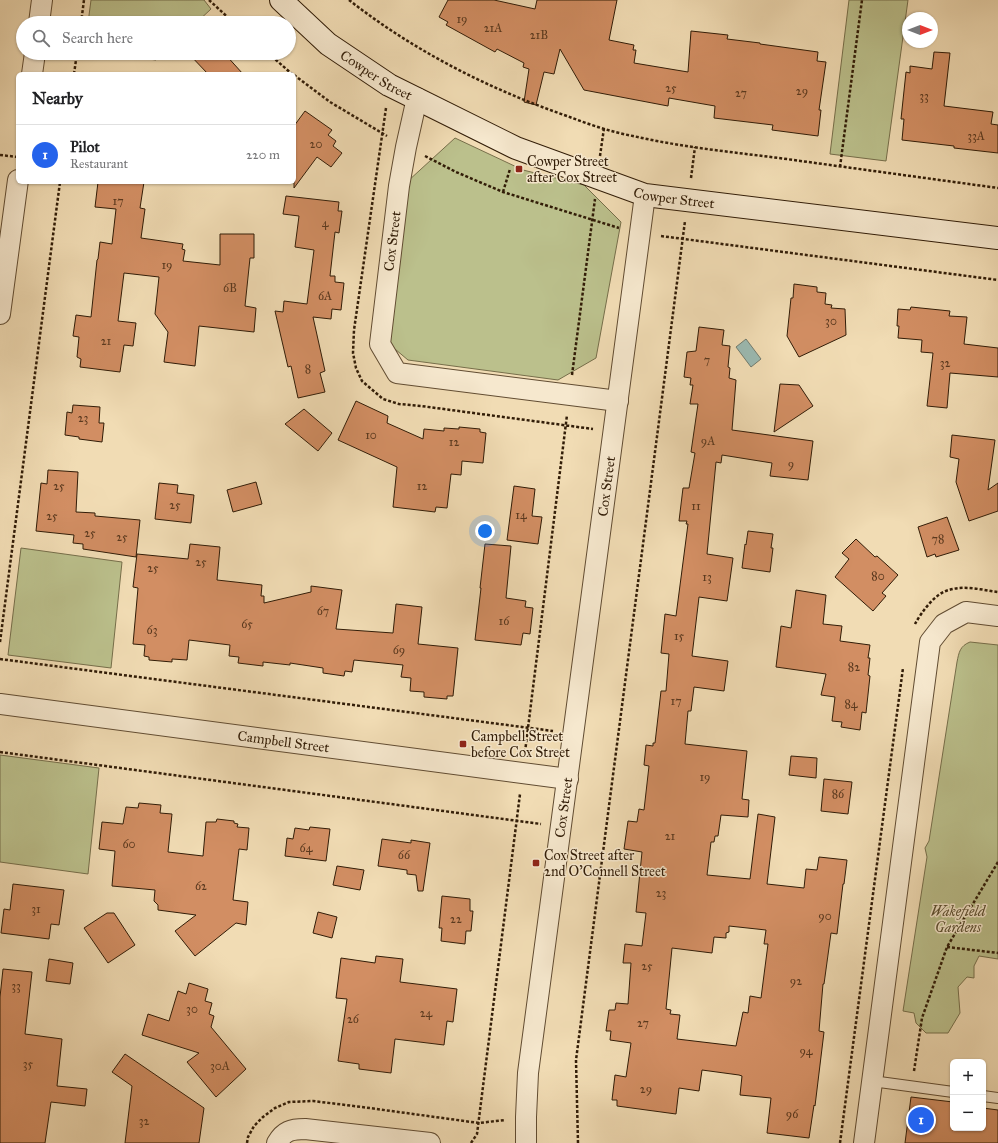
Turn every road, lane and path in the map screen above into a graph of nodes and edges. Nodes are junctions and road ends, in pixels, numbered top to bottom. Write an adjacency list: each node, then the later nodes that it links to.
1 (42, 0): 7 (street)
2 (84, 0): 8 (path)
3 (209, 0): 9 (path)
4 (281, 0): 17 (street, Cowper Street)
5 (349, 0): 19 (path)
6 (862, 0): 25 (path)
7 (40, 16)
8 (82, 16)
9 (226, 16)
10 (34, 60): 13 (street)
11 (76, 60): 14 (path)
12 (276, 60): 15 (path)
13 (32, 72)
14 (74, 72)
15 (290, 72)
16 (296, 77): 20 (path)
17 (390, 85): 18 (street, Cowper Street); 20 (path)
18 (417, 98): 21 (street, Cox Street); 26 (street, Cowper Street)
19 (604, 128): 22 (path); 26 (path)
20 (382, 134): 21 (path); 41 (path)
21 (406, 147): 33 (path); 39 (street, Cox Street)
22 (695, 147): 25 (path); 32 (path)
23 (0, 155): 24 (path)
24 (16, 157)
25 (840, 166): 29 (path)
26 (597, 178): 30 (street, Cowper Street); 33 (path)
27 (16, 184): 31 (street)
28 (60, 184): 44 (path)
29 (998, 188)
30 (645, 195): 32 (street, Cowper Street); 34 (street, Cox Street)
31 (8, 200): 38 (street)
32 (688, 200): 35 (street, Cowper Street); 36 (path)
33 (592, 220): 34 (path); 39 (path)
34 (640, 232): 36 (path); 40 (street, Cox Street)
35 (998, 238)
36 (683, 239): 37 (path); 65 (path)
37 (998, 280)
38 (0, 314)
39 (570, 395): 40 (street, Cox Street); 41 (path)
40 (618, 401): 42 (street, Cox Street)
41 (566, 426): 42 (path); 47 (path)
42 (614, 431): 50 (street, Cox Street)
43 (998, 616): 57 (street)
44 (0, 642)
45 (0, 659): 47 (path)
46 (0, 704): 49 (street, Campbell Street)
47 (528, 728): 49 (path)
48 (0, 752): 51 (path)
49 (523, 773): 50 (street, Campbell Street); 51 (path)
50 (568, 779): 52 (street, Cox Street)
51 (517, 821): 52 (path); 63 (path)
52 (562, 827): 64 (street, Cox Street)
53 (998, 862): 54 (path)
54 (947, 947): 55 (path); 56 (path)
55 (998, 953)
56 (922, 1018)
57 (872, 1080): 58 (lane); 66 (street)
58 (950, 1092)
59 (986, 1096): 60 (lane)
60 (998, 1098)
61 (277, 1143): 62 (street)
62 (430, 1143)
63 (471, 1143)
64 (526, 1143)
65 (578, 1143)
66 (864, 1143)

